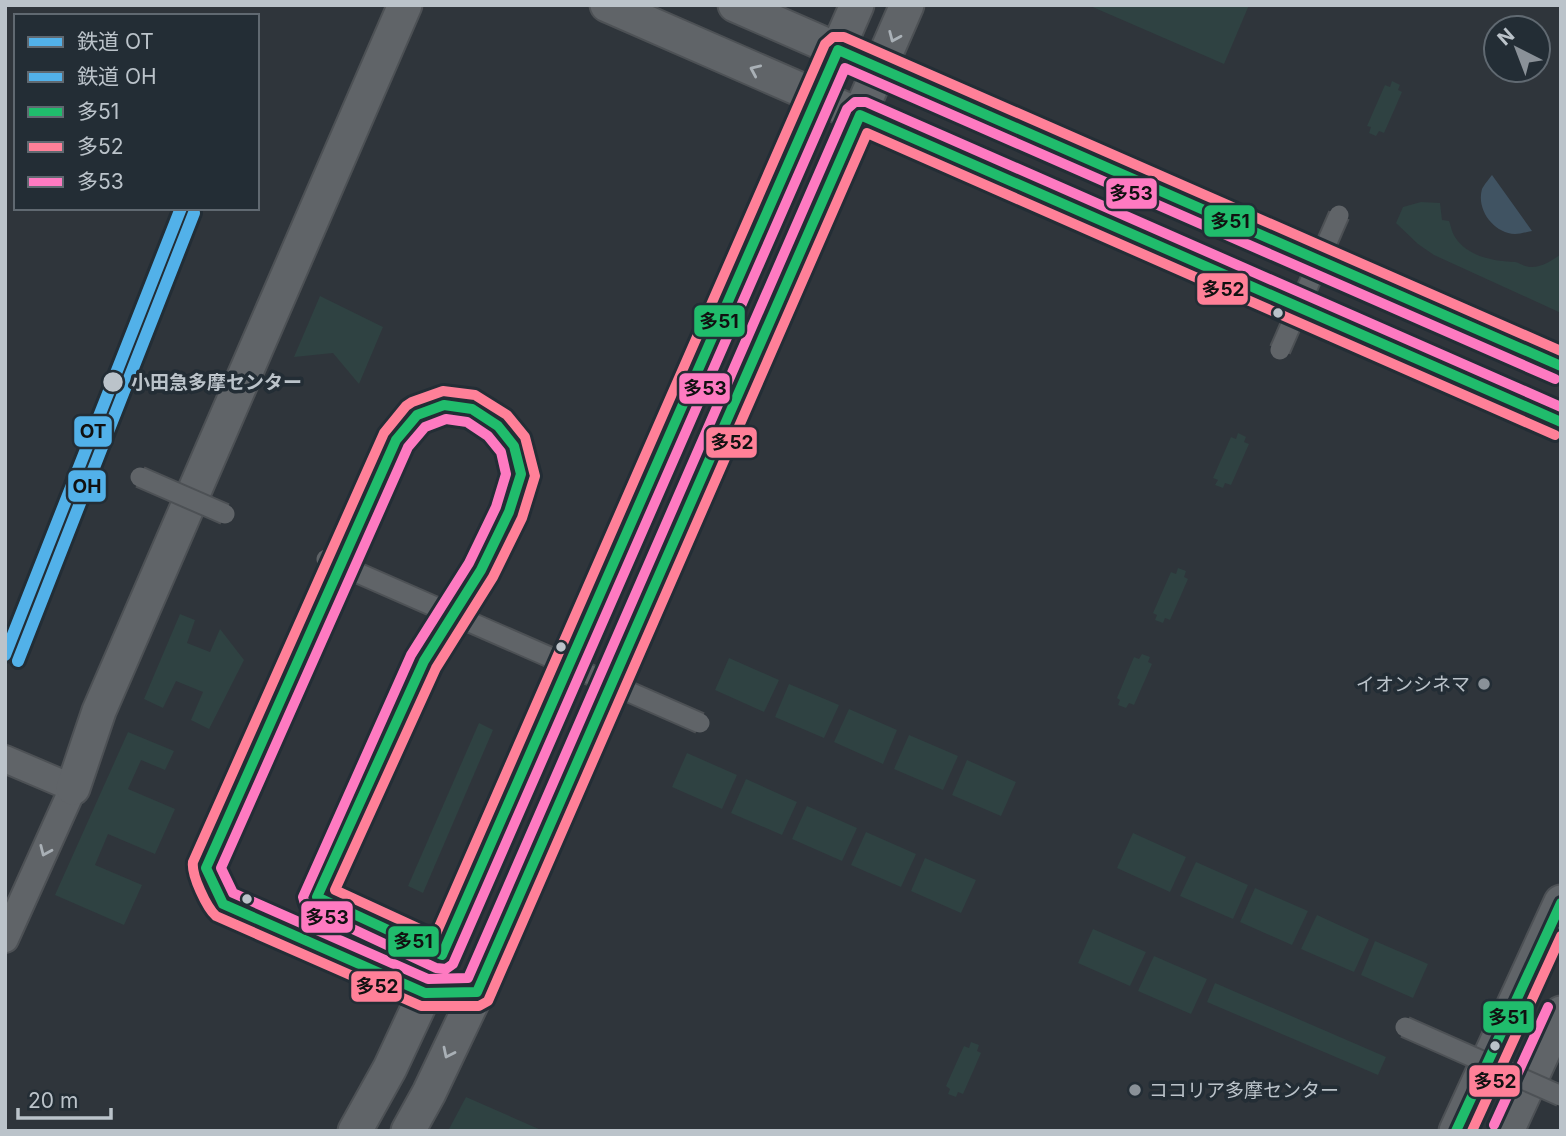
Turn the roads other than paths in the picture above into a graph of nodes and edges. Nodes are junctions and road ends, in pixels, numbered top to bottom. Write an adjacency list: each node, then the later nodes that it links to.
1 (405, 5): 19 (street)
2 (607, 5): 8 (street, one-way to 2)
3 (735, 5): 6 (street)
4 (857, 5): 6 (street)
5 (907, 5): 7 (street, one-way to 7)
6 (838, 50): 7 (street); 8 (street)
7 (880, 68): 9 (street); 12 (street)
8 (818, 97): 9 (street); 25 (street)
9 (860, 116): 13 (street); 26 (street, one-way to 26)
10 (1339, 215): 11 (street, bridge)
11 (1280, 350)
12 (1561, 366)
13 (1561, 422)
14 (140, 477): 15 (street, bridge)
15 (225, 514)
16 (326, 559): 17 (street, bridge)
17 (700, 723)
18 (5, 759): 19 (street)
19 (73, 789): 21 (street, one-way to 21)
20 (1561, 902): 27 (street)
21 (5, 939)
22 (1561, 1013): 28 (street)
23 (1405, 1027): 24 (street, bridge)
24 (1561, 1096)
25 (355, 1131)
26 (408, 1131)
27 (1456, 1131)
28 (1507, 1131)

